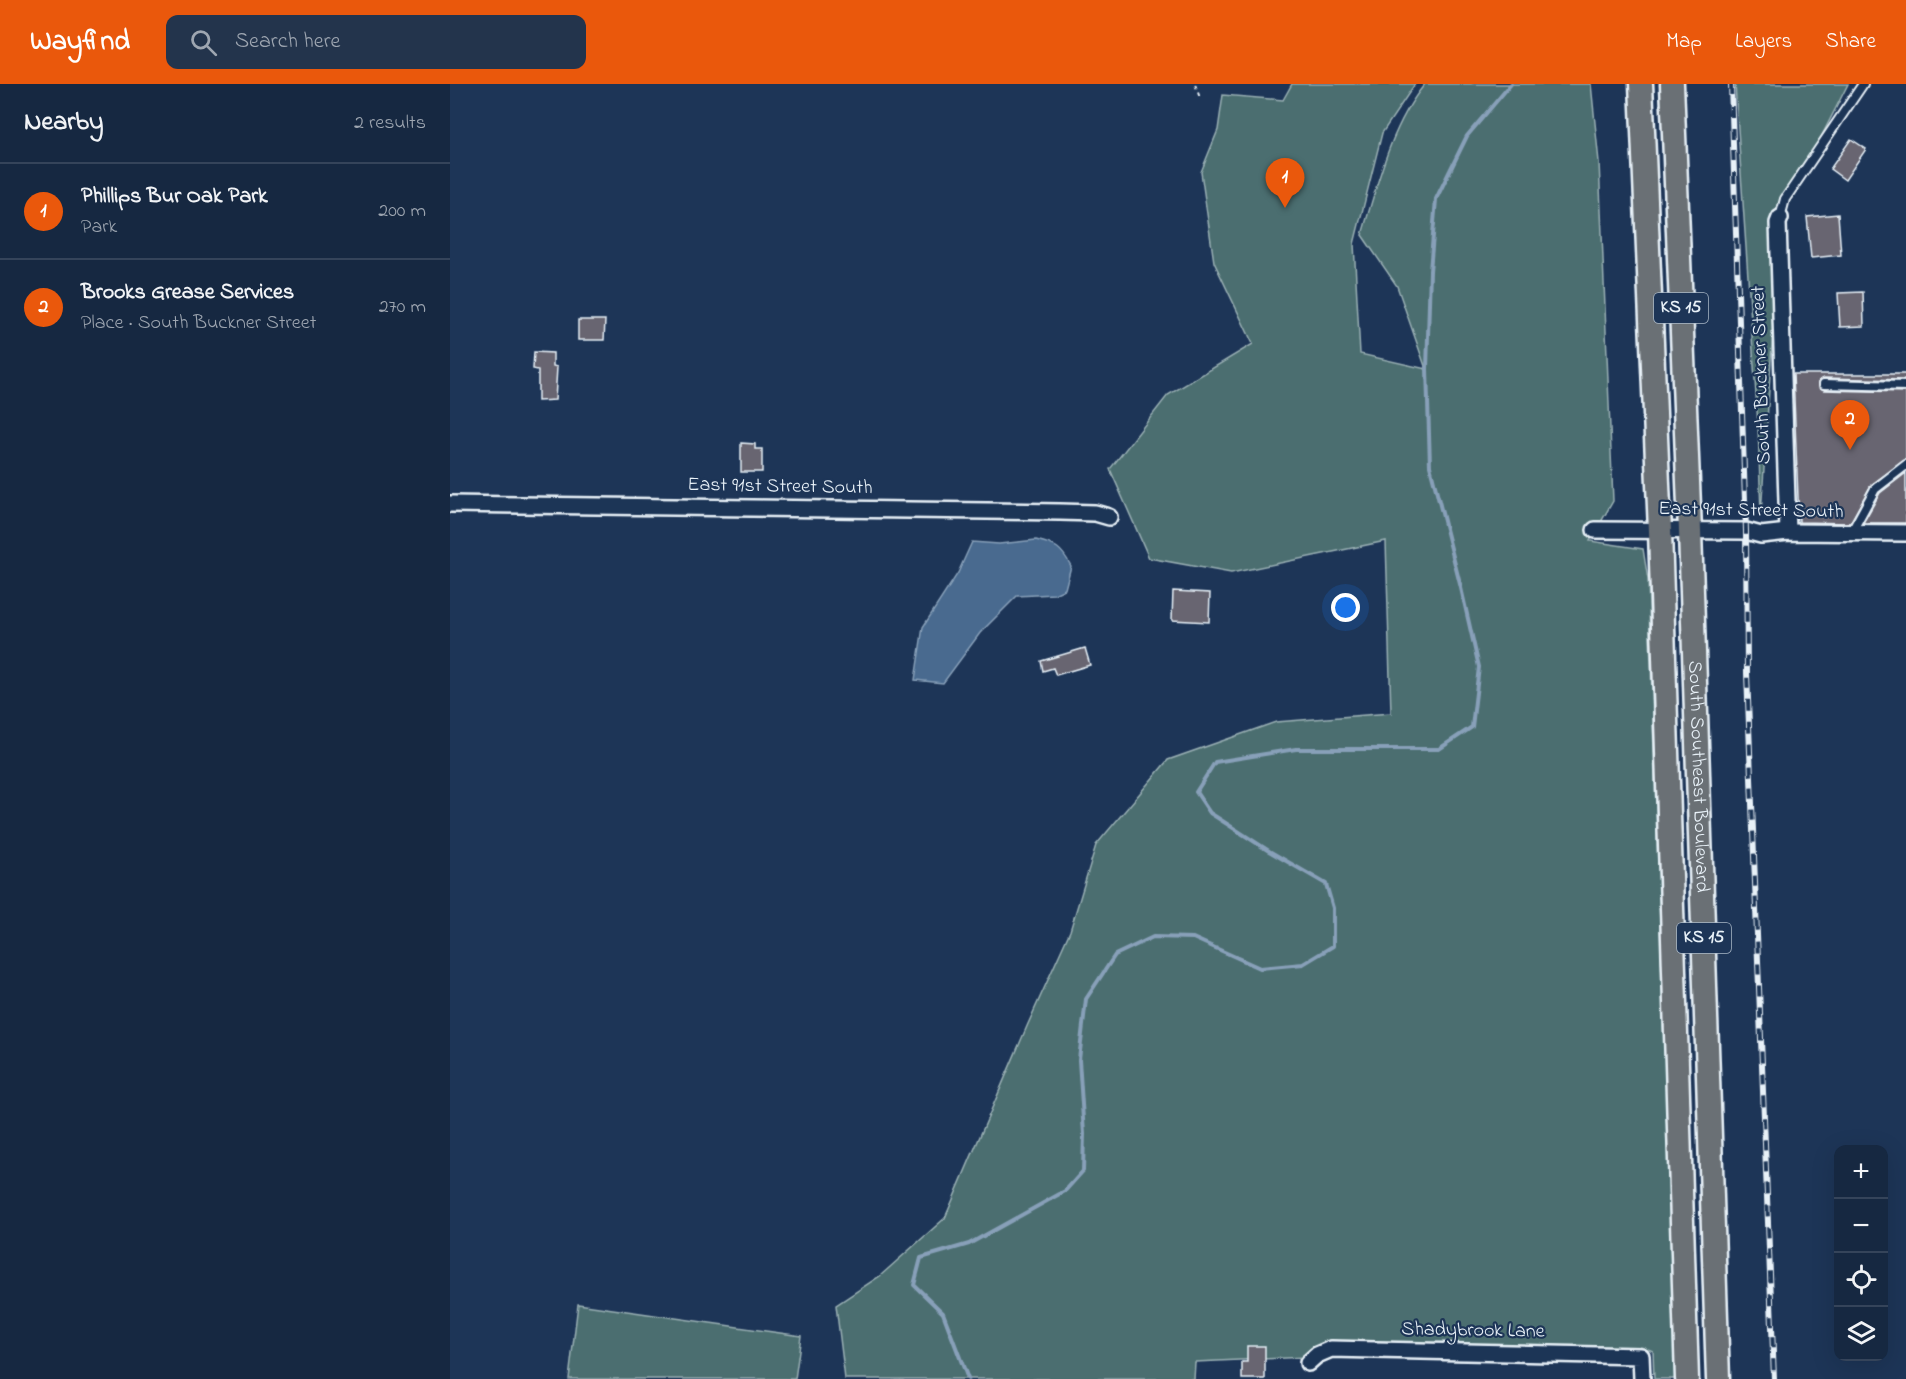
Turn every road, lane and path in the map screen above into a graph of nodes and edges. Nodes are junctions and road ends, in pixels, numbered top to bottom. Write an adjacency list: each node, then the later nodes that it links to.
1 (1195, 84): 5 (path)
2 (1641, 84): 13 (main road, KS 15)
3 (1672, 84): 14 (main road, KS 15)
4 (1863, 84): 6 (lane)
5 (1201, 101)
6 (1780, 218): 15 (street, South Buckner Street)
7 (1824, 384): 8 (lane)
8 (1906, 386)
9 (1906, 465): 16 (lane)
10 (450, 504): 11 (street, East 91st Street South)
11 (1109, 518)
12 (1595, 530): 13 (street, East 91st Street South)
13 (1660, 531): 14 (street, East 91st Street South); 20 (main road, South Southeast Boulevard / KS 15)
14 (1690, 531): 15 (street, East 91st Street South); 21 (main road, South Southeast Boulevard / KS 15)
15 (1788, 532): 16 (street, East 91st Street South)
16 (1851, 533): 17 (street, East 91st Street South)
17 (1906, 533)
18 (1308, 1363): 19 (street, Shadybrook Lane)
19 (1641, 1379)
20 (1687, 1379)
21 (1718, 1379)

